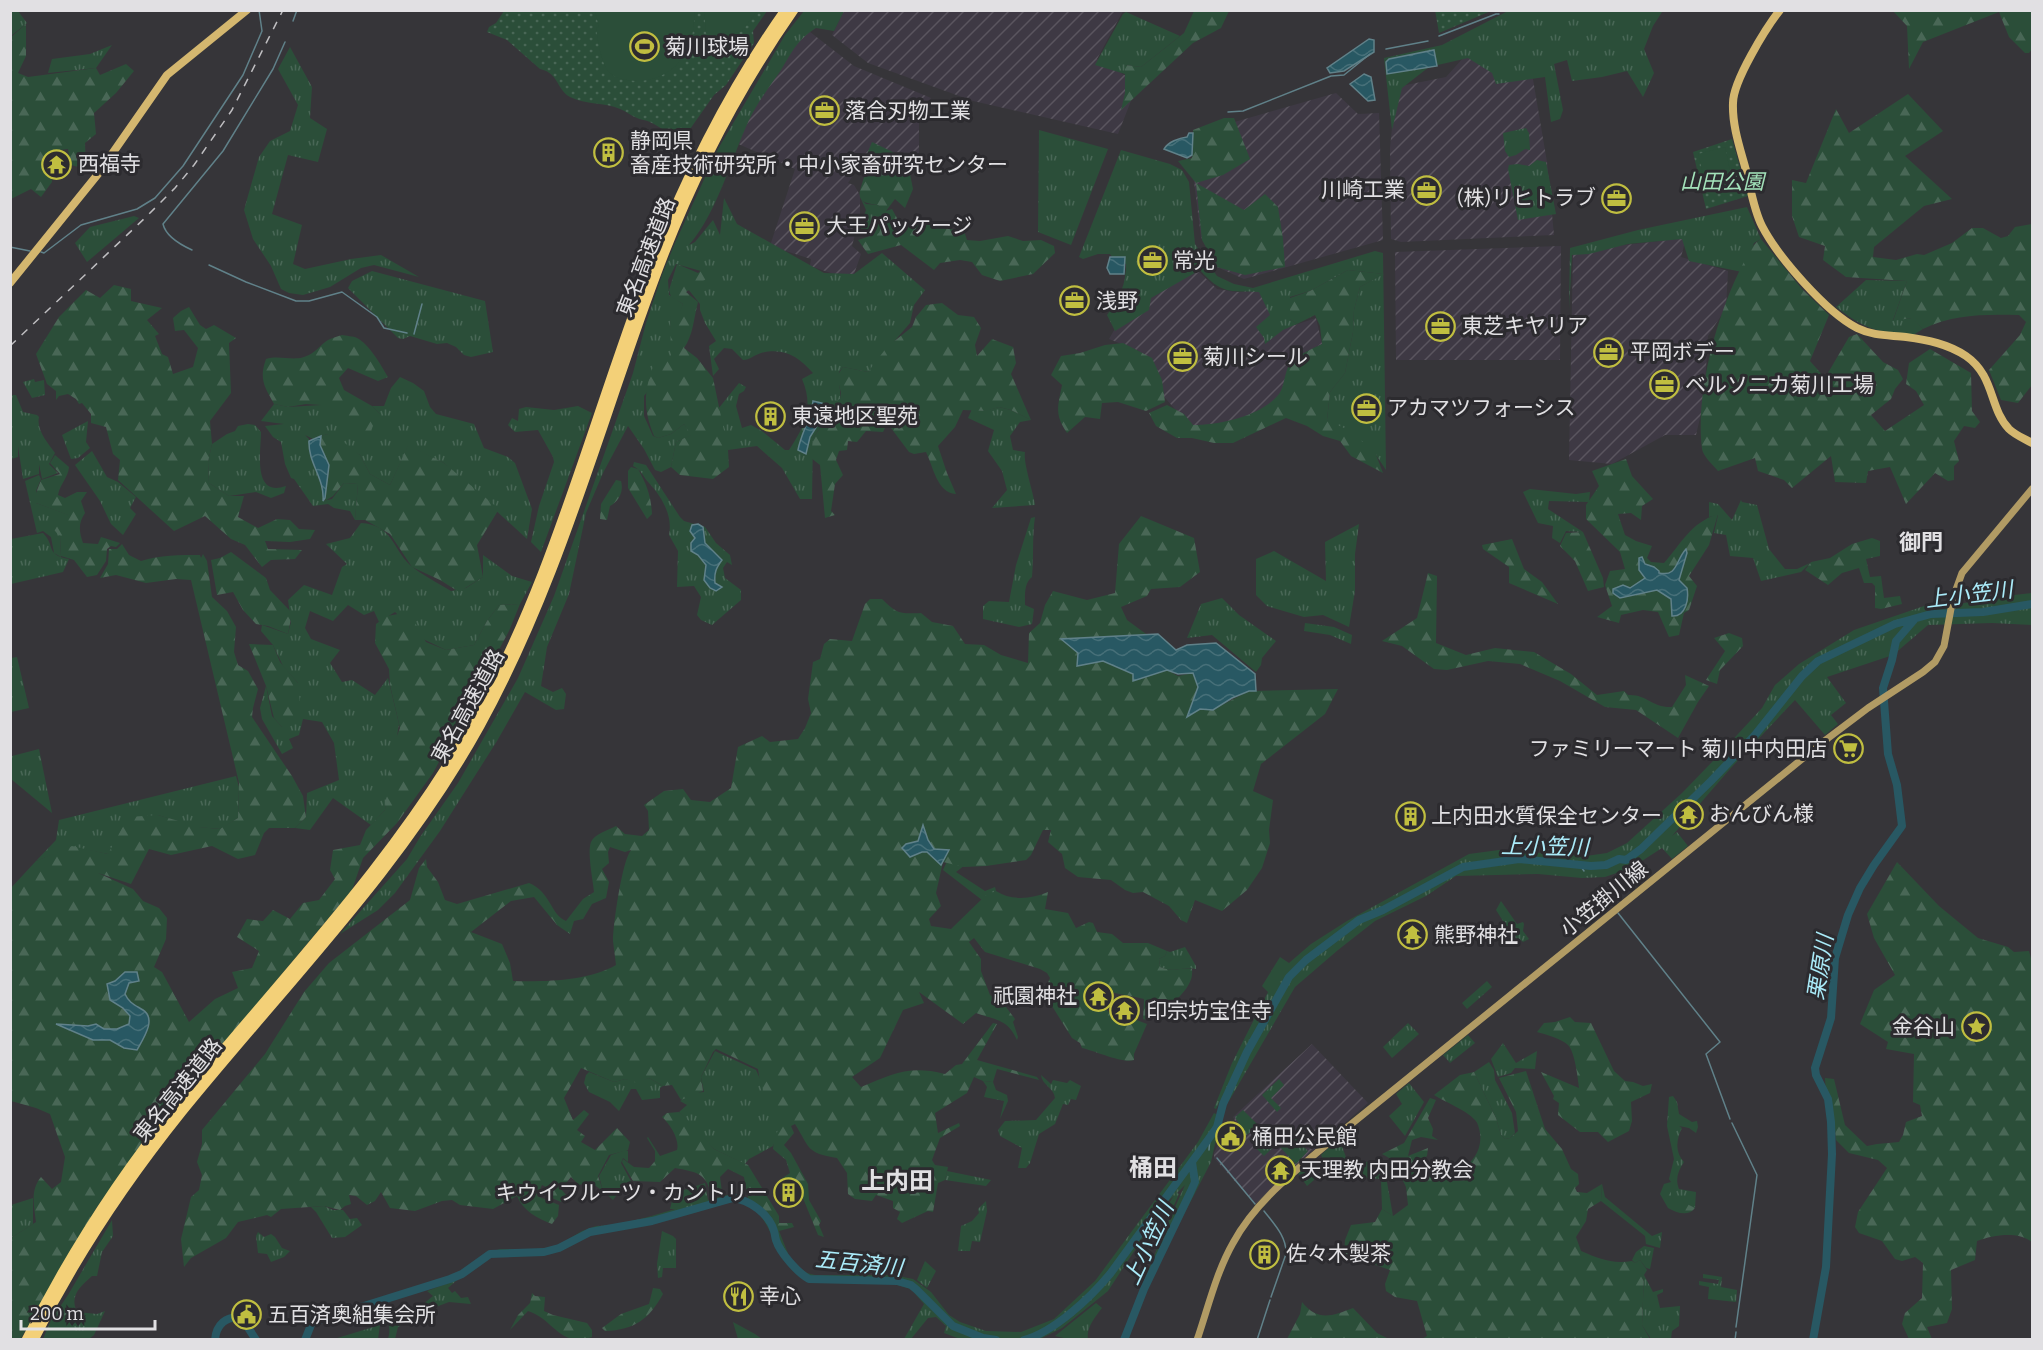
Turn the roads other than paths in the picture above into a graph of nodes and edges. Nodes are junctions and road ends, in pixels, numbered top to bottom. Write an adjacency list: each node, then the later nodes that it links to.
1 (247, 10): 5 (main road)
2 (785, 10): 8 (highway, 東名高速道路)
3 (794, 10): 9 (highway, 東名高速道路)
4 (1780, 10): 6 (main road)
5 (10, 283)
6 (2032, 443)
7 (2032, 489): 10 (main road, 小笠掛川線)
8 (26, 1340)
9 (34, 1340)
10 (1197, 1340)

